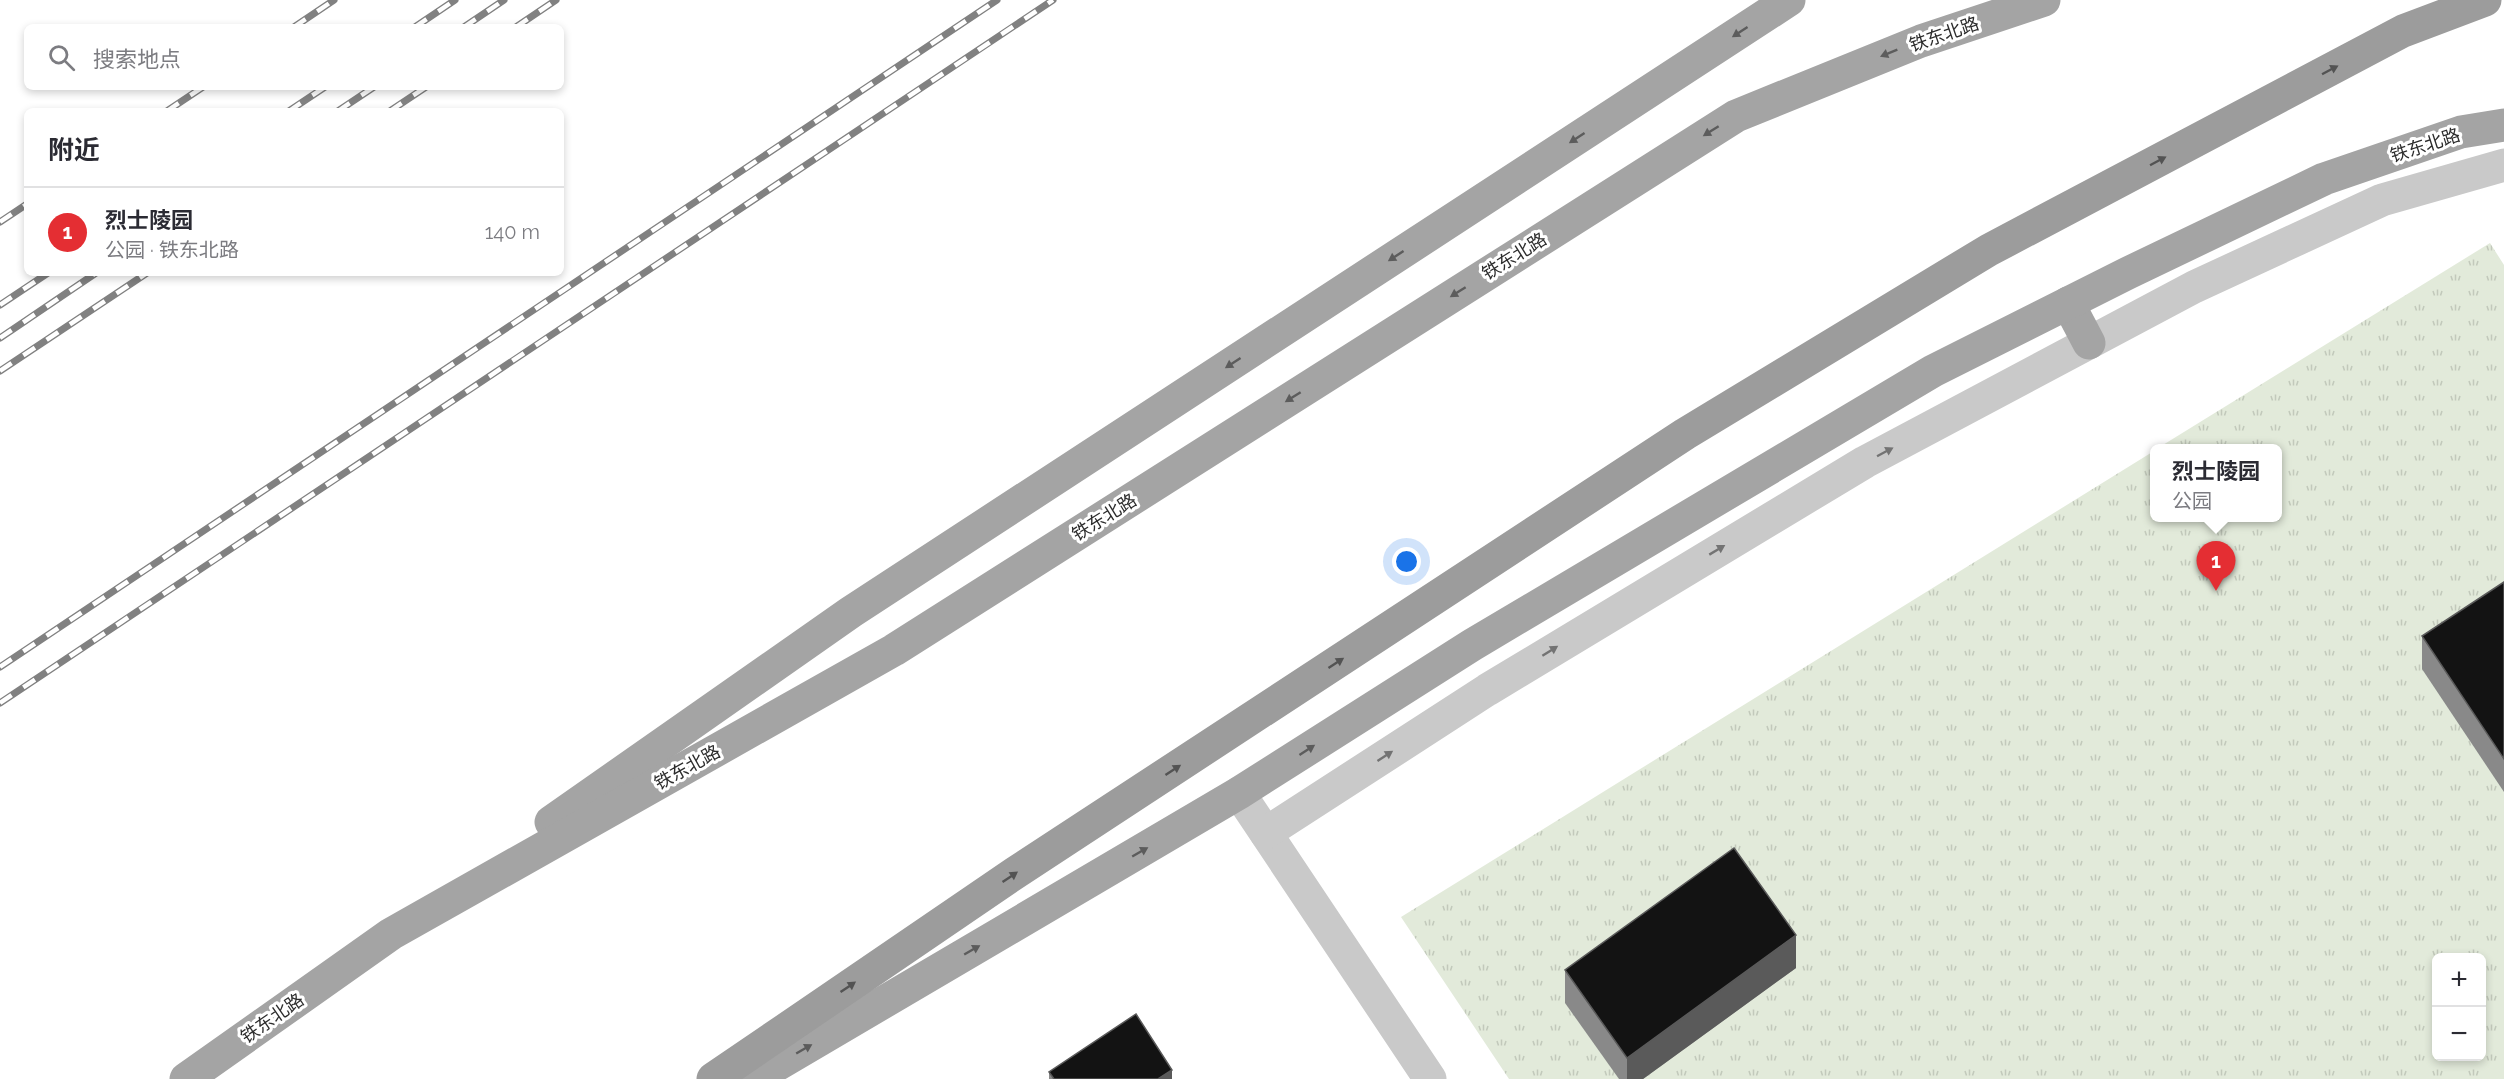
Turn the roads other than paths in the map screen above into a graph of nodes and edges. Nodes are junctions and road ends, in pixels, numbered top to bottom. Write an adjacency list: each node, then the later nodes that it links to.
1 (1789, 0): 10 (main road, one-way to 10)
2 (2044, 0): 10 (main road, 铁东北路, one-way to 10)
3 (2485, 0): 12 (highway, one-way to 3)
4 (2504, 125): 6 (main road, 铁东北路)
5 (2504, 165): 7 (street)
6 (2068, 303): 7 (main road); 8 (main road, 铁东北路, one-way to 6)
7 (2089, 343): 9 (street, one-way to 7)
8 (1239, 793): 9 (street); 13 (main road, 铁东北路, one-way to 8)
9 (1266, 833): 14 (street)
10 (391, 934): 11 (main road, 铁东北路)
11 (186, 1079)
12 (713, 1079)
13 (753, 1079)
14 (1430, 1079)

